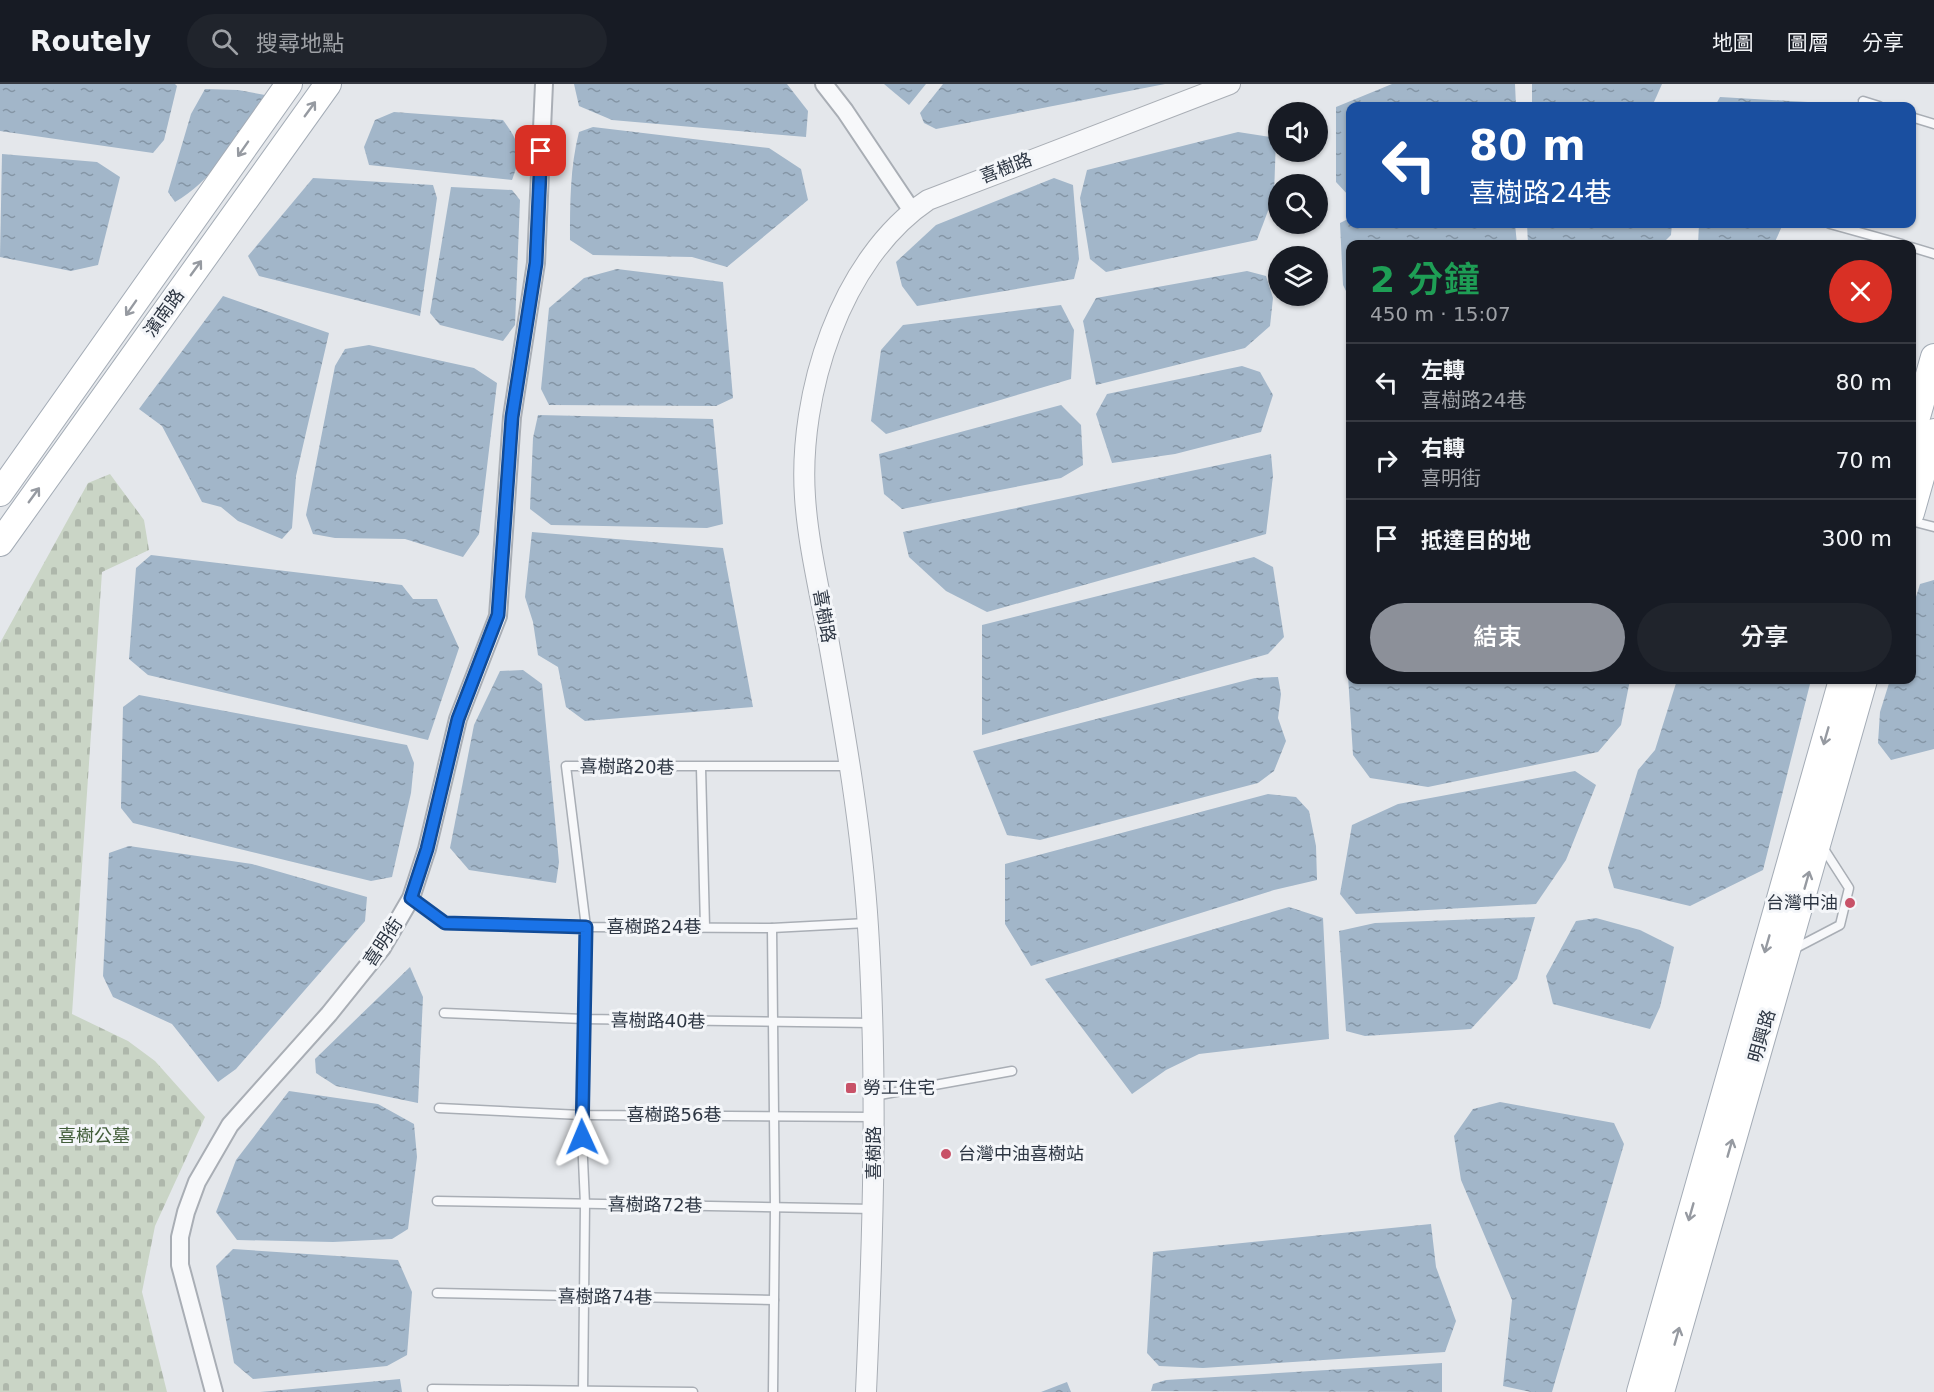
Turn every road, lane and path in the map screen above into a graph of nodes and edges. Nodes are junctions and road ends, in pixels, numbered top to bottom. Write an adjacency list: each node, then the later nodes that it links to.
1 (289, 84): 18 (main road, 濱南路, one-way to 18)
2 (328, 84): 22 (main road, 濱南路, one-way to 2)
3 (544, 84): 28 (street, 喜明街)
4 (824, 84): 10 (street)
5 (1230, 84): 10 (street, 喜樹路)
6 (1863, 101): 7 (lane)
7 (1866, 102)
8 (1916, 119): 9 (lane)
9 (1934, 124)
10 (912, 210): 25 (street, 喜樹路)
11 (1844, 228): 12 (lane)
12 (1888, 240)
13 (1916, 249): 14 (lane)
14 (1934, 254)
15 (1927, 369): 16 (main road)
16 (1916, 416)
17 (1934, 432): 19 (main road)
18 (0, 493)
19 (1916, 495)
20 (1916, 522): 21 (lane)
21 (1934, 527)
22 (0, 543)
23 (1841, 684): 57 (main road, 明興路, one-way to 57)
24 (1863, 684): 27 (main road, 明興路)
25 (850, 766): 26 (lane, 喜樹路20巷); 29 (street, 喜樹路)
26 (701, 768): 30 (lane, 喜樹路20巷); 31 (lane)
27 (1818, 840): 33 (main road, 明興路, one-way to 27); 33 (lane)
28 (411, 898): 30 (lane, 喜樹路24巷); 53 (street, 喜明街)
29 (868, 923): 32 (lane, 喜樹路24巷); 37 (street, 喜樹路)
30 (586, 927): 31 (lane, 喜樹路24巷); 35 (lane)
31 (705, 927): 32 (lane, 喜樹路24巷)
32 (772, 928): 36 (lane)
33 (1786, 954): 58 (main road, 明興路, one-way to 33)
34 (444, 1013): 35 (lane, 喜樹路40巷)
35 (583, 1019): 36 (lane, 喜樹路40巷); 41 (lane)
36 (773, 1023): 37 (lane, 喜樹路40巷); 42 (lane)
37 (873, 1023): 39 (street, 喜樹路)
38 (1012, 1071): 39 (lane)
39 (873, 1096): 43 (street, 喜樹路)
40 (439, 1108): 41 (lane, 喜樹路56巷)
41 (581, 1114): 42 (lane, 喜樹路56巷); 45 (lane)
42 (773, 1114): 43 (lane, 喜樹路56巷); 46 (lane)
43 (873, 1117): 47 (street, 喜樹路)
44 (437, 1201): 45 (lane, 喜樹路72巷)
45 (585, 1204): 46 (lane, 喜樹路72巷); 49 (lane)
46 (775, 1208): 47 (lane, 喜樹路72巷); 50 (lane)
47 (874, 1209): 56 (street, 喜樹路)
48 (437, 1293): 49 (lane, 喜樹路74巷)
49 (584, 1296): 50 (lane, 喜樹路74巷); 52 (lane)
50 (774, 1300): 55 (lane)
51 (432, 1389): 52 (lane)
52 (583, 1391): 54 (lane)
53 (214, 1392)
54 (693, 1392)
55 (773, 1392)
56 (866, 1392)
57 (1640, 1392)
58 (1661, 1392)

